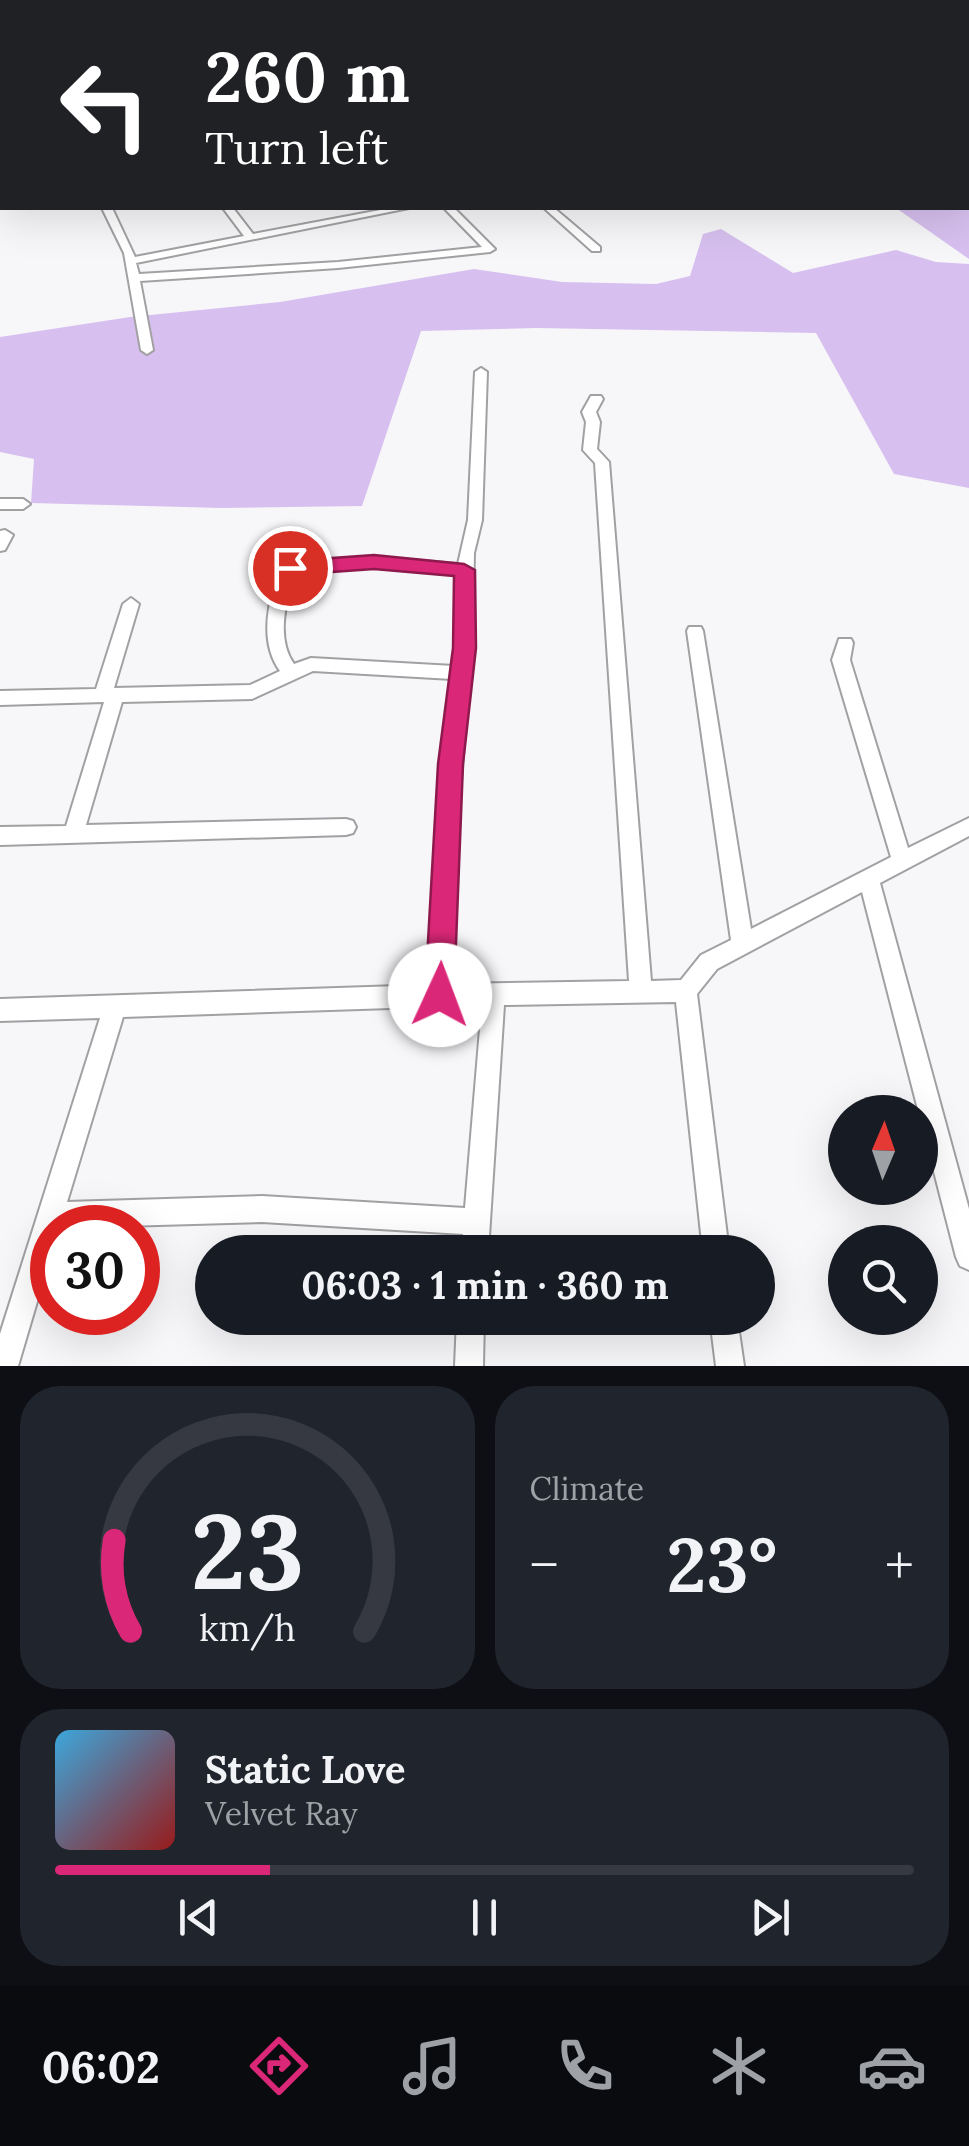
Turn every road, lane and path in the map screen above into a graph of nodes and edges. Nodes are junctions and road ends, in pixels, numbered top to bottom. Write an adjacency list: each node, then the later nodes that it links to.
1 (108, 210): 10 (street)
2 (230, 210): 8 (street)
3 (332, 210): 7 (street)
4 (393, 210): 7 (street)
5 (451, 210): 11 (street)
6 (551, 210): 9 (street)
7 (340, 220): 8 (street)
8 (251, 238): 10 (street)
9 (596, 249)
10 (130, 261): 11 (street)
11 (132, 278): 12 (street)
12 (147, 350)
13 (481, 372): 17 (street)
14 (596, 399): 32 (street)
15 (0, 504): 16 (street)
16 (23, 504)
17 (464, 570): 21 (street); 22 (street)
18 (131, 604): 23 (street)
19 (695, 631): 31 (street)
20 (845, 643): 29 (street)
21 (290, 671): 22 (street); 23 (street)
22 (461, 672): 35 (street)
23 (109, 694): 24 (street); 27 (street)
24 (0, 698)
25 (969, 826): 29 (street)
26 (346, 828): 27 (street)
27 (74, 831): 28 (street)
28 (0, 836)
29 (902, 860): 30 (street)
30 (869, 880): 31 (street); 43 (street)
31 (742, 943): 33 (street)
32 (642, 992): 33 (street); 34 (street)
33 (686, 992): 42 (street)
34 (494, 994): 35 (street); 40 (street)
35 (440, 995): 36 (street)
36 (114, 1008): 37 (street); 38 (street)
37 (0, 1010)
38 (53, 1205)
39 (160, 1212): 40 (street)
40 (476, 1222): 41 (street)
41 (476, 1235)
42 (714, 1235)
43 (969, 1257)
44 (30, 1281): 47 (street)
45 (470, 1335): 48 (street)
46 (726, 1335): 49 (street)
47 (4, 1366)
48 (469, 1366)
49 (730, 1366)

